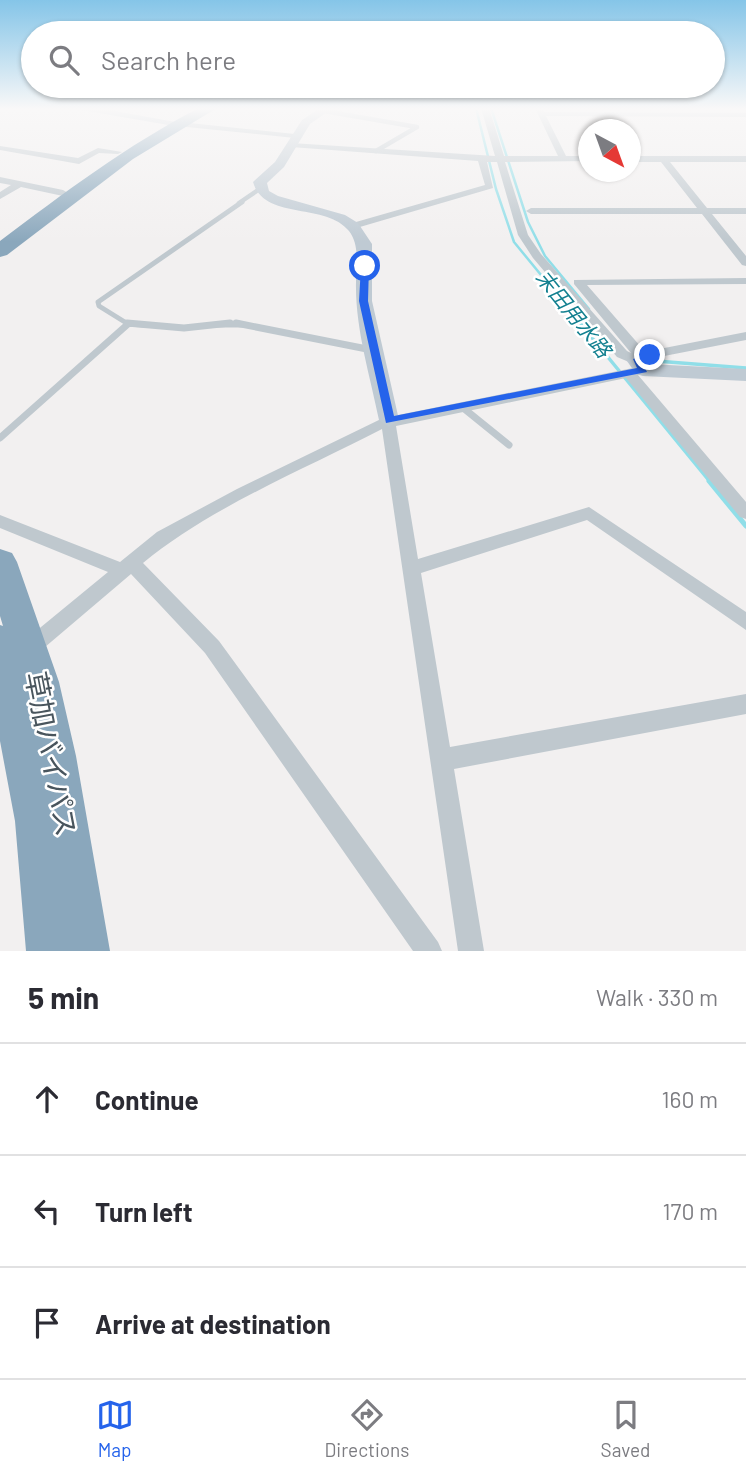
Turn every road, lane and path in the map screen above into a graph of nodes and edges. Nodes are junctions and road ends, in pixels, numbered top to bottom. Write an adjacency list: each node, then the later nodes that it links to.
1 (27, 152): 2 (street)
2 (94, 152)
3 (118, 152): 19 (highway)
4 (130, 152): 26 (highway)
5 (287, 152): 18 (street)
6 (394, 152): 9 (street)
7 (499, 152): 10 (street)
8 (560, 152): 11 (street)
9 (482, 159): 10 (street); 24 (street)
10 (501, 159): 11 (street); 32 (street)
11 (563, 159): 12 (street)
12 (578, 159)
13 (641, 159): 14 (street)
14 (663, 159): 15 (street); 22 (street)
15 (746, 159)
16 (0, 180): 17 (street)
17 (19, 184): 19 (street); 20 (street)
18 (261, 188): 24 (street); 29 (lane)
19 (63, 193): 25 (highway)
20 (0, 196)
21 (531, 211): 22 (street)
22 (705, 211): 23 (street); 27 (street)
23 (746, 211)
24 (353, 226): 31 (street)
25 (0, 240)
26 (0, 251)
27 (746, 263)
28 (746, 281): 32 (street)
29 (128, 324): 31 (lane); 36 (lane)
30 (746, 336): 32 (street)
31 (376, 351): 35 (street)
32 (638, 365): 33 (street); 34 (street); 38 (street)
33 (746, 374)
34 (462, 407): 35 (street); 37 (lane)
35 (388, 421): 41 (street); 42 (street)
36 (0, 438)
37 (509, 445)
38 (746, 513)
39 (0, 521): 41 (street)
40 (0, 562): 44 (highway, 草加バイパス)
41 (127, 567): 44 (street); 49 (street)
42 (413, 568): 43 (street); 46 (street)
43 (746, 622)
44 (9, 654): 47 (highway, 草加バイパス); 48 (highway, 草加バイパス)
45 (746, 704): 46 (street)
46 (441, 760): 50 (street)
47 (51, 951)
48 (85, 951)
49 (429, 951)
50 (471, 951)

